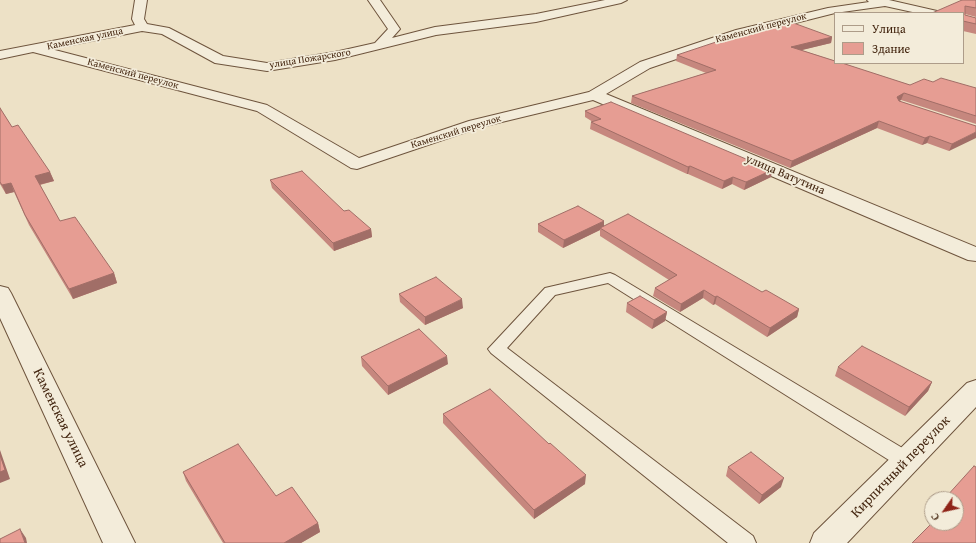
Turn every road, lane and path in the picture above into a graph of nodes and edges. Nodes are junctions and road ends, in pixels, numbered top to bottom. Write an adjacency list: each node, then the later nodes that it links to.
1 (141, 0): 6 (street, Каменская улица)
2 (374, 0): 7 (street)
3 (621, 0): 7 (street, улица Пожарского)
4 (878, 1): 5 (street, Каменский переулок); 10 (street, Каменский переулок)
5 (928, 12)
6 (142, 27): 7 (street, улица Пожарского); 8 (street, Каменская улица)
7 (379, 46)
8 (36, 49): 9 (street, Каменская улица); 10 (street, Каменский переулок)
9 (0, 55)
10 (594, 95): 11 (street, улица Ватутина)
11 (976, 256)
12 (0, 293): 15 (street, Каменская улица)
13 (976, 390): 14 (street, Кирпичный переулок)
14 (907, 461): 16 (lane); 17 (street, Кирпичный переулок)
15 (119, 543)
16 (745, 543)
17 (826, 543)

